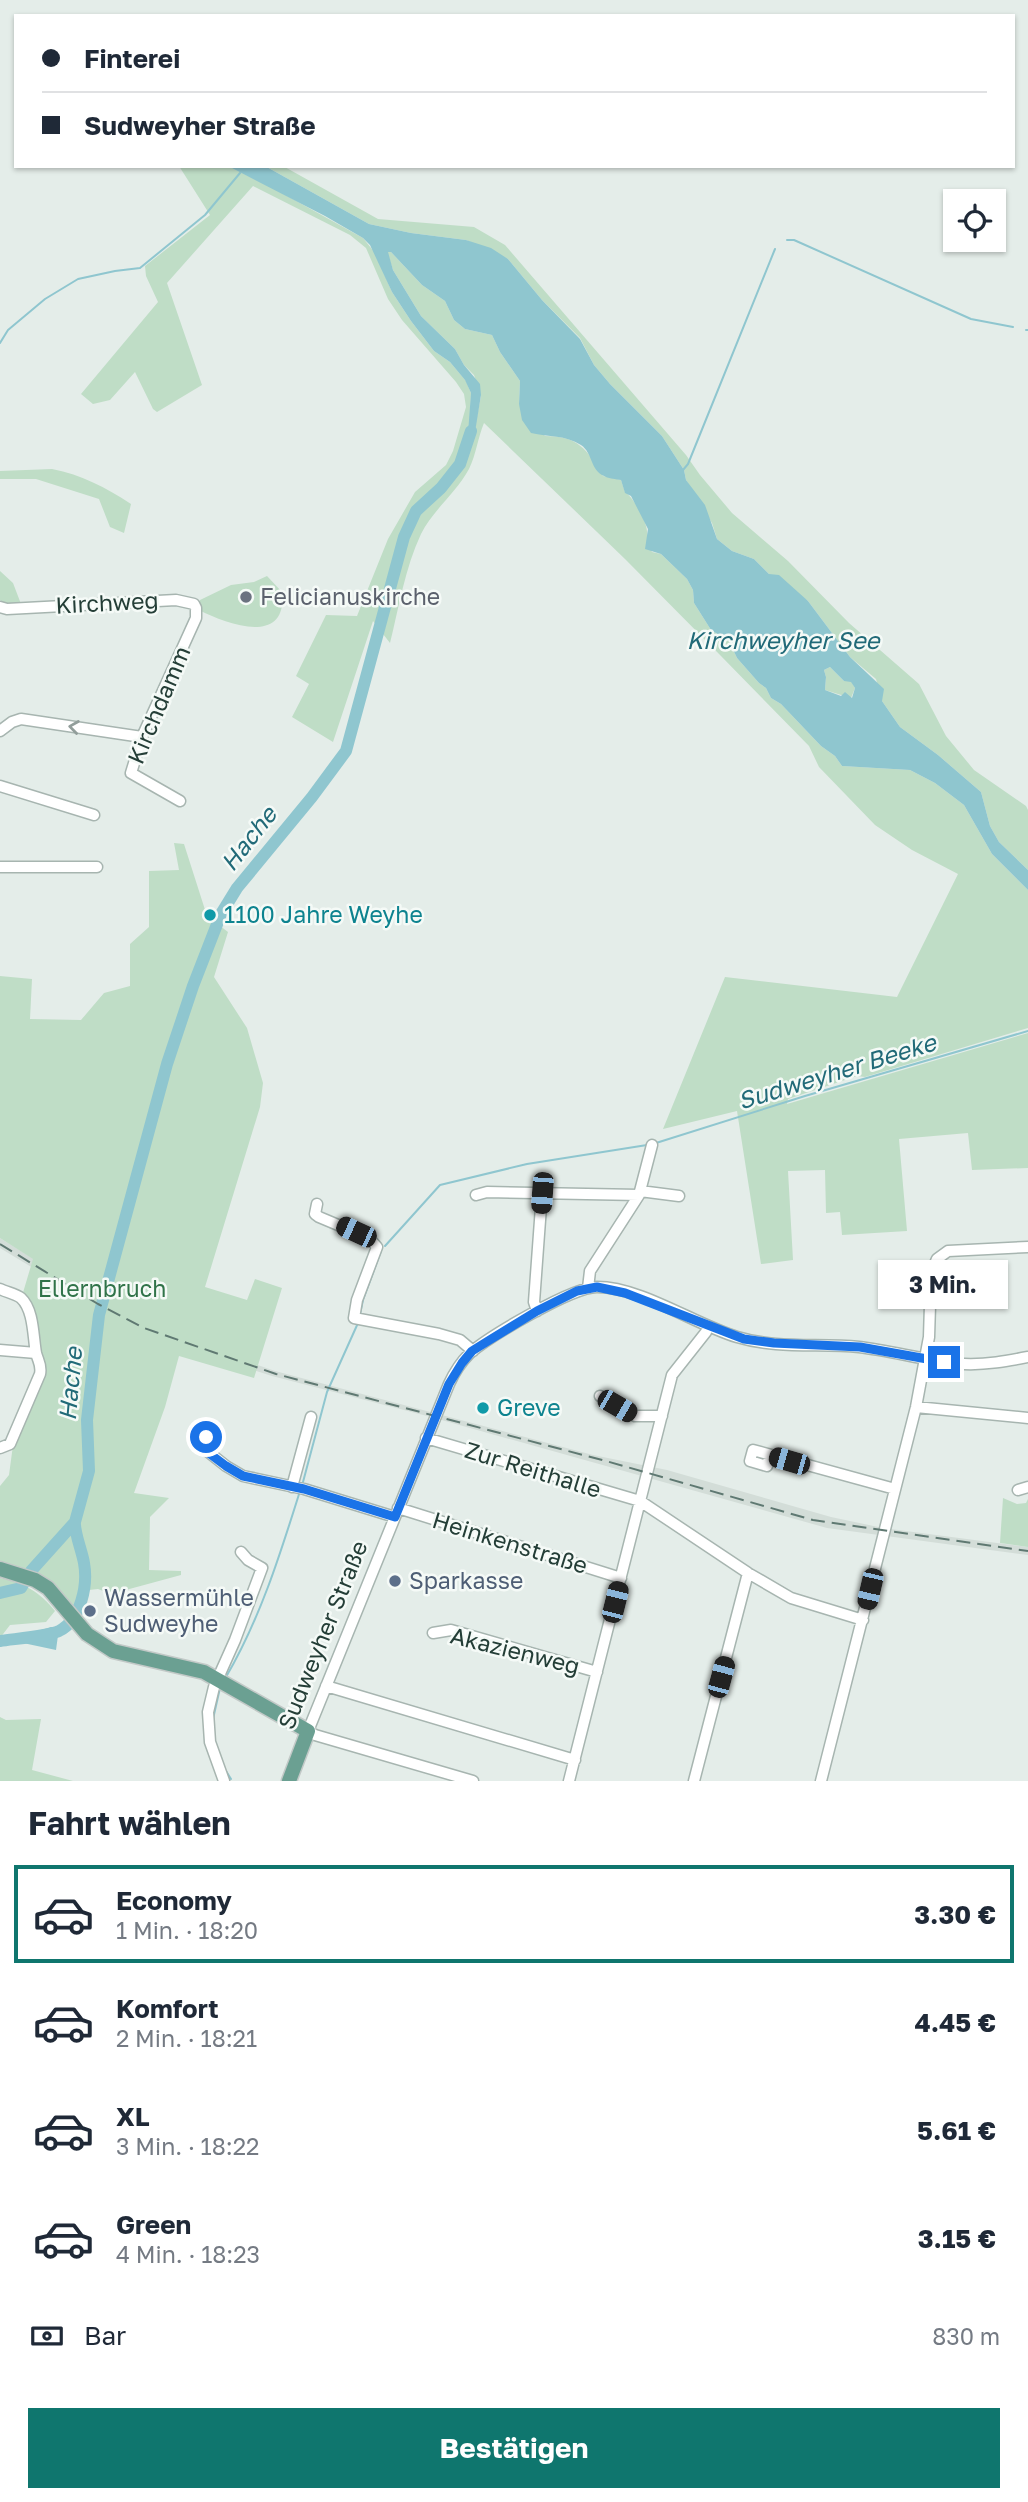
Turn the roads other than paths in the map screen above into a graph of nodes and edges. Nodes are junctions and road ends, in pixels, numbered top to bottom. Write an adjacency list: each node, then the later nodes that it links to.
1 (0, 607): 2 (street, Kirchweg)
2 (194, 624): 4 (street, Kirchdamm)
3 (0, 731): 4 (street, one-way to 3)
4 (142, 737): 6 (street, Kirchdamm)
5 (0, 786): 7 (street)
6 (180, 802)
7 (94, 815)
8 (0, 867): 9 (street)
9 (97, 867)
10 (652, 1145): 12 (street)
11 (542, 1193): 12 (street); 13 (street); 19 (street)
12 (640, 1193): 14 (street); 17 (street)
13 (476, 1195)
14 (679, 1196)
15 (317, 1204): 22 (street)
16 (1028, 1247): 25 (street)
17 (588, 1288): 19 (street, Sudweyher Straße); 20 (street)
18 (0, 1289): 23 (street)
19 (537, 1311): 22 (street, Sudweyher Straße)
20 (708, 1326): 25 (street); 28 (street)
21 (0, 1350): 23 (street)
22 (472, 1351): 32 (street, Sudweyher Straße)
23 (36, 1353): 33 (street)
24 (1028, 1357): 25 (street)
25 (926, 1359): 27 (street)
26 (600, 1396): 28 (street)
27 (916, 1407): 30 (street); 36 (street)
28 (662, 1416): 37 (street)
29 (311, 1417): 35 (street)
30 (1028, 1418)
31 (206, 1437): 35 (street, Heinkenstraße)
32 (426, 1438): 37 (street, Zur Reithalle); 38 (street, Sudweyher Straße)
33 (1, 1448)
34 (770, 1455): 36 (street)
35 (292, 1487): 38 (street, Heinkenstraße)
36 (895, 1489): 43 (street)
37 (640, 1501): 41 (street, Zur Reithalle); 42 (street)
38 (397, 1513): 42 (street, Heinkenstraße); 47 (street, Sudweyher Straße)
39 (242, 1552): 46 (street)
40 (0, 1569): 46 (main road)
41 (748, 1573): 43 (street, Zur Reithalle); 54 (street)
42 (621, 1578): 45 (street)
43 (863, 1620): 55 (street)
44 (433, 1633): 45 (street, Akazienweg)
45 (597, 1672): 49 (street)
46 (219, 1680): 48 (main road); 50 (street)
47 (326, 1686): 48 (street, Sudweyher Straße); 49 (street)
48 (309, 1731): 51 (main road, Sudweyher Straße); 52 (street)
49 (575, 1760): 53 (street)
50 (224, 1781)
51 (289, 1781)
52 (472, 1781)
53 (569, 1781)
54 (694, 1781)
55 (821, 1781)

